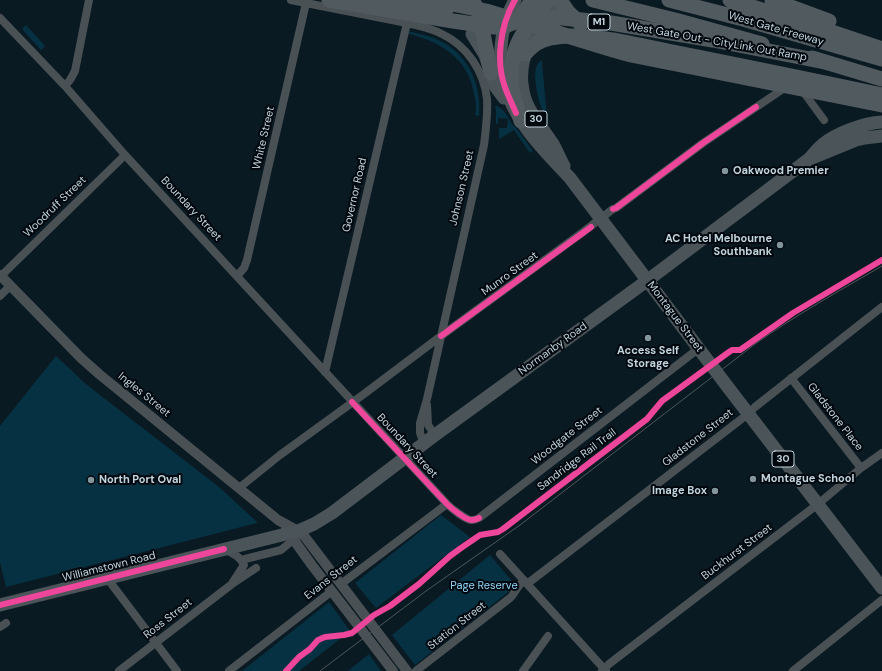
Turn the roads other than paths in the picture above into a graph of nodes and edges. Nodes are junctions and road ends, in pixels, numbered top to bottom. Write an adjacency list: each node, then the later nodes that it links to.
1 (89, 0): 29 (street)
2 (291, 0): 14 (street, Johnson Street)
3 (329, 0): 19 (highway)
4 (371, 0): 26 (highway, West Gate Out - CityLink Out Ramp / M1, bridge)
5 (433, 0): 31 (highway, bridge)
6 (472, 0): 19 (highway)
7 (515, 0): 18 (main road, Montague Street / 30)
8 (548, 0): 15 (highway)
9 (560, 0): 20 (main road, Montague Street / 30); 22 (highway)
10 (593, 0): 26 (highway, West Gate Freeway / M1, bridge)
11 (668, 0): 25 (highway, West Gate Freeway)
12 (730, 0): 23 (highway)
13 (772, 0): 21 (highway)
14 (306, 3): 17 (street, Johnson Street); 41 (street, White Street)
15 (534, 5): 18 (highway); 20 (highway); 32 (highway)
16 (0, 18): 29 (street, Boundary Street)
17 (407, 23): 46 (street, Johnson Street); 48 (street, Governor Road)
18 (505, 26): 19 (highway); 32 (main road, Montague Street / 30)
19 (477, 30): 27 (highway)
20 (534, 35): 24 (main road, Montague Street / 30)
21 (882, 40)
22 (615, 41): 24 (highway); 30 (highway)
23 (882, 49)
24 (525, 54): 38 (main road, Montague Street / 30)
25 (882, 59)
26 (825, 62): 28 (highway, West Gate Freeway / M1)
27 (491, 73): 32 (main road)
28 (882, 79)
29 (65, 86): 36 (street, Boundary Street)
30 (882, 95)
31 (882, 105)
32 (518, 117): 38 (main road, Montague Street / 30)
33 (824, 120): 39 (street, Munro Street)
34 (882, 122): 37 (main road, Normanby Road)
35 (882, 136): 37 (main road, Normanby Road)
36 (125, 155): 40 (street, Woodruff Street); 41 (street, Boundary Street)
37 (809, 159): 42 (main road, Normanby Road)
38 (570, 178): 39 (main road, Montague Street / 30)
39 (601, 218): 42 (main road, Montague Street / 30); 46 (street, Munro Street)
40 (0, 275): 43 (street, Ingles Street)
41 (237, 276): 48 (street, Boundary Street)
42 (648, 280): 47 (main road, Montague Street / 30); 53 (main road, Normanby Road)
43 (10, 286): 44 (street); 58 (street, Ingles Street)
44 (0, 296)
45 (882, 308): 49 (street, Gladstone Street)
46 (441, 336): 50 (street, Johnson Street); 51 (street, Munro Street)
47 (698, 349): 52 (main road, Montague Street / 30); 59 (street, Woodgate Street)
48 (325, 372): 51 (street, Boundary Street)
49 (791, 378): 52 (street, Gladstone Street); 57 (street, Gladstone Place)
50 (427, 399): 53 (street, Johnson Street); 54 (street, Johnson Street)
51 (352, 402): 56 (street, Boundary Street); 58 (street, Munro Street)
52 (748, 414): 60 (main road, Montague Street / 30); 66 (street, Gladstone Street)
53 (435, 435): 54 (main road, Normanby Road)
54 (424, 444): 56 (main road, Normanby Road)
55 (882, 452): 57 (street, Buckhurst Street)
56 (404, 458): 59 (street, Boundary Street); 61 (main road, Normanby Road)
57 (861, 468): 60 (street, Buckhurst Street)
58 (239, 488): 61 (street, Ingles Street)
59 (447, 504): 68 (street, Evans Street)
60 (818, 504): 69 (main road, Montague Street / 30); 75 (street, Buckhurst Street)
61 (291, 532): 62 (main road, Williamstown Road); 64 (street); 68 (street, Ingles Street); 70 (street, Ingles Street)
62 (224, 549): 64 (street, Ross Street); 65 (main road, Williamstown Road)
63 (500, 554): 66 (street)
64 (242, 562): 67 (street, Ross Street); 67 (street, Ross Street)
65 (107, 578): 72 (main road, Williamstown Road); 74 (street)
66 (525, 582): 75 (street); 81 (street, Station Street)
67 (232, 584): 74 (street, Ross Street)
68 (341, 584): 70 (street, Evans Street); 80 (street, Ingles Street)
69 (882, 588)
70 (332, 592): 78 (street, Evans Street); 79 (street, Ingles Street)
71 (882, 600): 83 (street)
72 (0, 605)
73 (548, 636): 82 (street)
74 (155, 643): 76 (street, Ross Street); 77 (street)
75 (604, 670)
76 (119, 671)
77 (177, 671)
78 (230, 671)
79 (393, 671)
80 (407, 671)
81 (416, 671)
82 (523, 671)
83 (793, 671)

